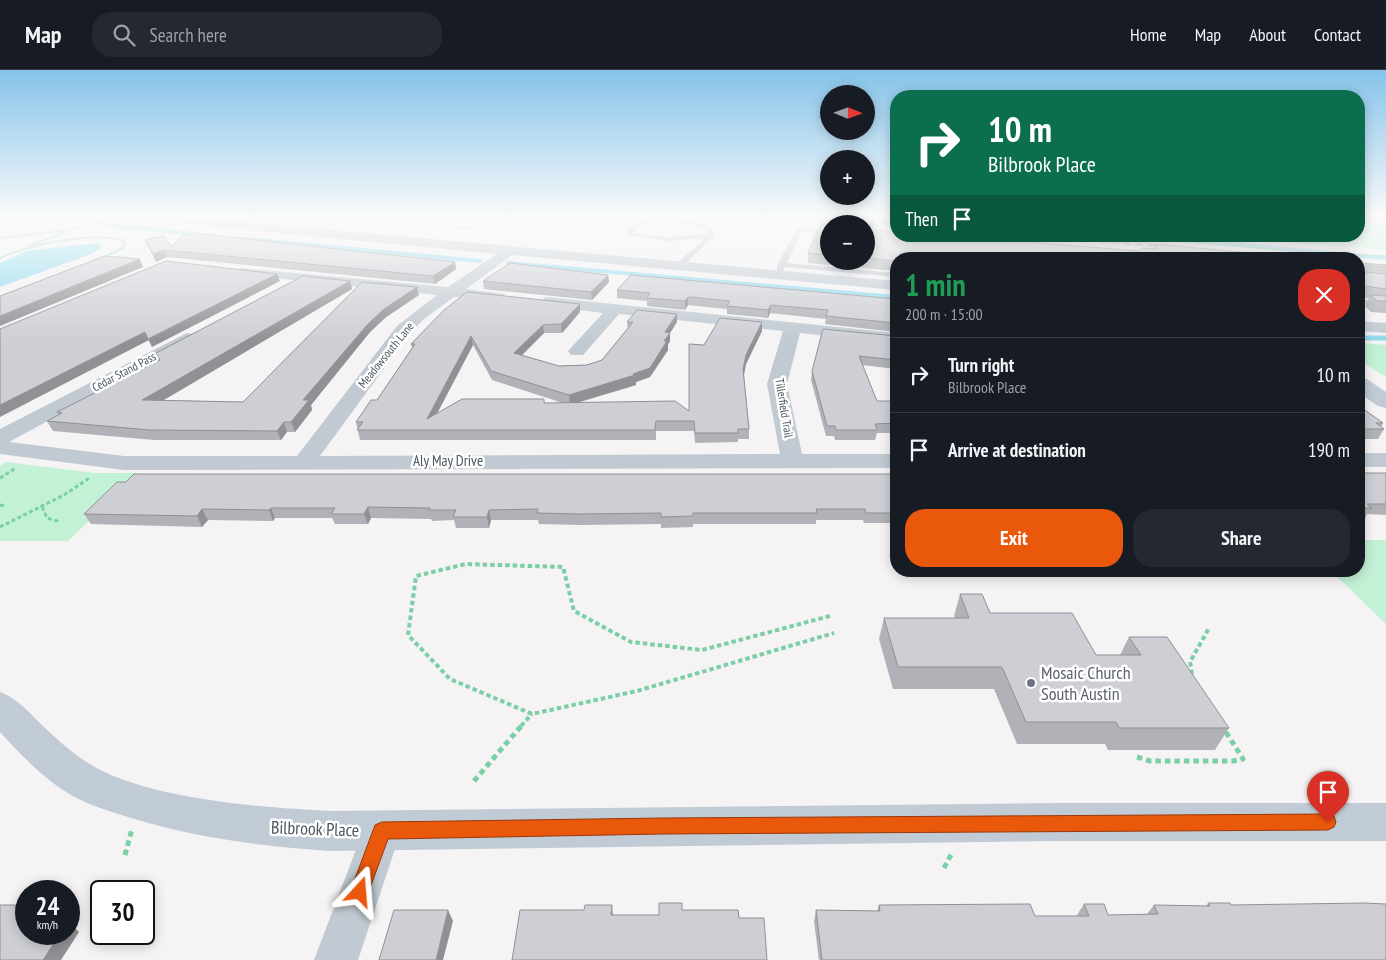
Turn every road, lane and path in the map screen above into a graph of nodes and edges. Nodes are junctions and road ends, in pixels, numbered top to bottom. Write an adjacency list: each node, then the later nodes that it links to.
1 (103, 258): 2 (path)
2 (111, 258)
3 (499, 258): 14 (street, Meadowsouth Lane)
4 (589, 258): 7 (street)
5 (685, 258): 7 (lane)
6 (786, 258): 9 (lane)
7 (679, 266): 9 (street)
8 (225, 269): 11 (street)
9 (780, 270): 10 (lane); 12 (street)
10 (890, 275)
11 (302, 277): 13 (street); 14 (street)
12 (890, 284)
13 (279, 289)
14 (451, 292): 15 (street); 32 (street, Meadowsouth Lane)
15 (509, 298)
16 (528, 300): 19 (street)
17 (1365, 302): 18 (lane)
18 (1386, 304)
19 (615, 309): 21 (street); 25 (street)
20 (1365, 326): 22 (street)
21 (793, 327): 24 (street); 33 (street, Tillerfield Trail)
22 (1386, 328)
23 (200, 331): 28 (street, Cedar Stand Pass)
24 (890, 337)
25 (577, 351)
26 (1365, 388): 27 (street)
27 (1386, 401)
28 (0, 438)
29 (0, 447): 32 (street, Aly May Drive)
30 (1365, 460): 31 (street)
31 (1386, 460)
32 (305, 461): 33 (street, Aly May Drive)
33 (792, 461): 34 (street, Aly May Drive)
34 (890, 461)
35 (23, 463): 37 (path)
36 (97, 472): 40 (path)
37 (0, 478)
38 (0, 505): 39 (path)
39 (5, 506)
40 (42, 507): 41 (path); 42 (path)
41 (57, 523)
42 (0, 527)
43 (830, 616): 48 (path)
44 (1209, 628): 46 (path)
45 (834, 633): 48 (path)
46 (1195, 681)
47 (0, 707): 53 (street, Bilbrook Place)
48 (532, 714): 51 (path)
49 (1218, 720): 50 (path)
50 (1137, 757)
51 (474, 780)
52 (1386, 822): 53 (street, Bilbrook Place)
53 (382, 830): 58 (street)
54 (130, 839): 56 (path)
55 (951, 854): 57 (path)
56 (125, 855)
57 (944, 868)
58 (336, 960)

